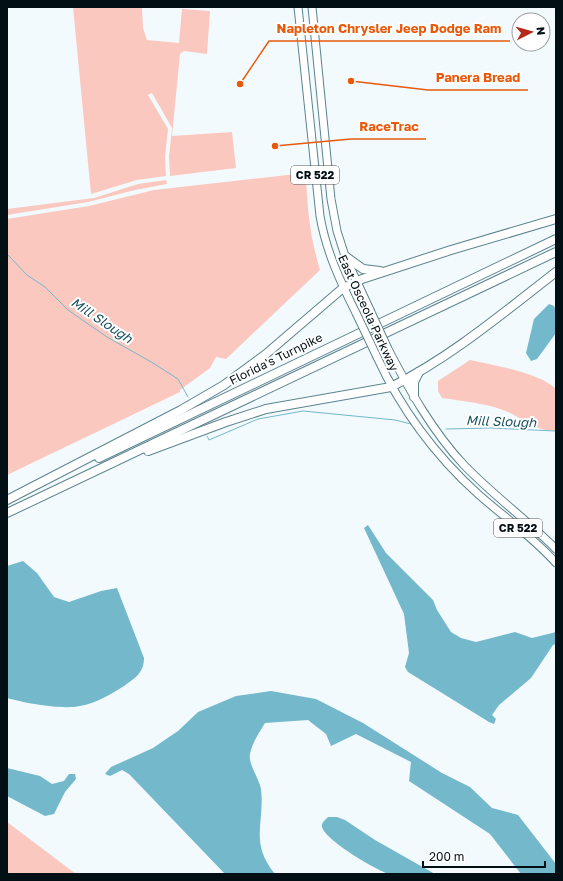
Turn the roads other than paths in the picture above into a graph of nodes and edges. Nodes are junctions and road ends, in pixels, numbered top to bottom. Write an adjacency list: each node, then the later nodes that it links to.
1 (298, 7): 10 (main road, East Osceola Parkway / CR 522)
2 (312, 7): 6 (main road, East Osceola Parkway / CR 522)
3 (556, 219): 7 (highway)
4 (556, 239): 16 (highway, Florida's Turnpike)
5 (556, 252): 15 (highway, Florida's Turnpike)
6 (345, 256): 7 (highway); 9 (main road, East Osceola Parkway / CR 522)
7 (387, 271): 9 (highway)
8 (556, 272): 11 (highway)
9 (356, 281): 10 (highway); 12 (main road, East Osceola Parkway / CR 522, bridge)
10 (343, 288): 13 (main road, East Osceola Parkway / CR 522, bridge); 16 (highway)
11 (421, 370): 12 (highway); 14 (highway)
12 (404, 380): 13 (highway); 14 (main road, East Osceola Parkway / CR 522)
13 (391, 387): 15 (highway); 19 (main road, East Osceola Parkway / CR 522)
14 (414, 397): 18 (main road, East Osceola Parkway / CR 522)
15 (106, 466): 17 (highway, Florida's Turnpike)
16 (7, 501)
17 (7, 513)
18 (556, 550)
19 (556, 563)

